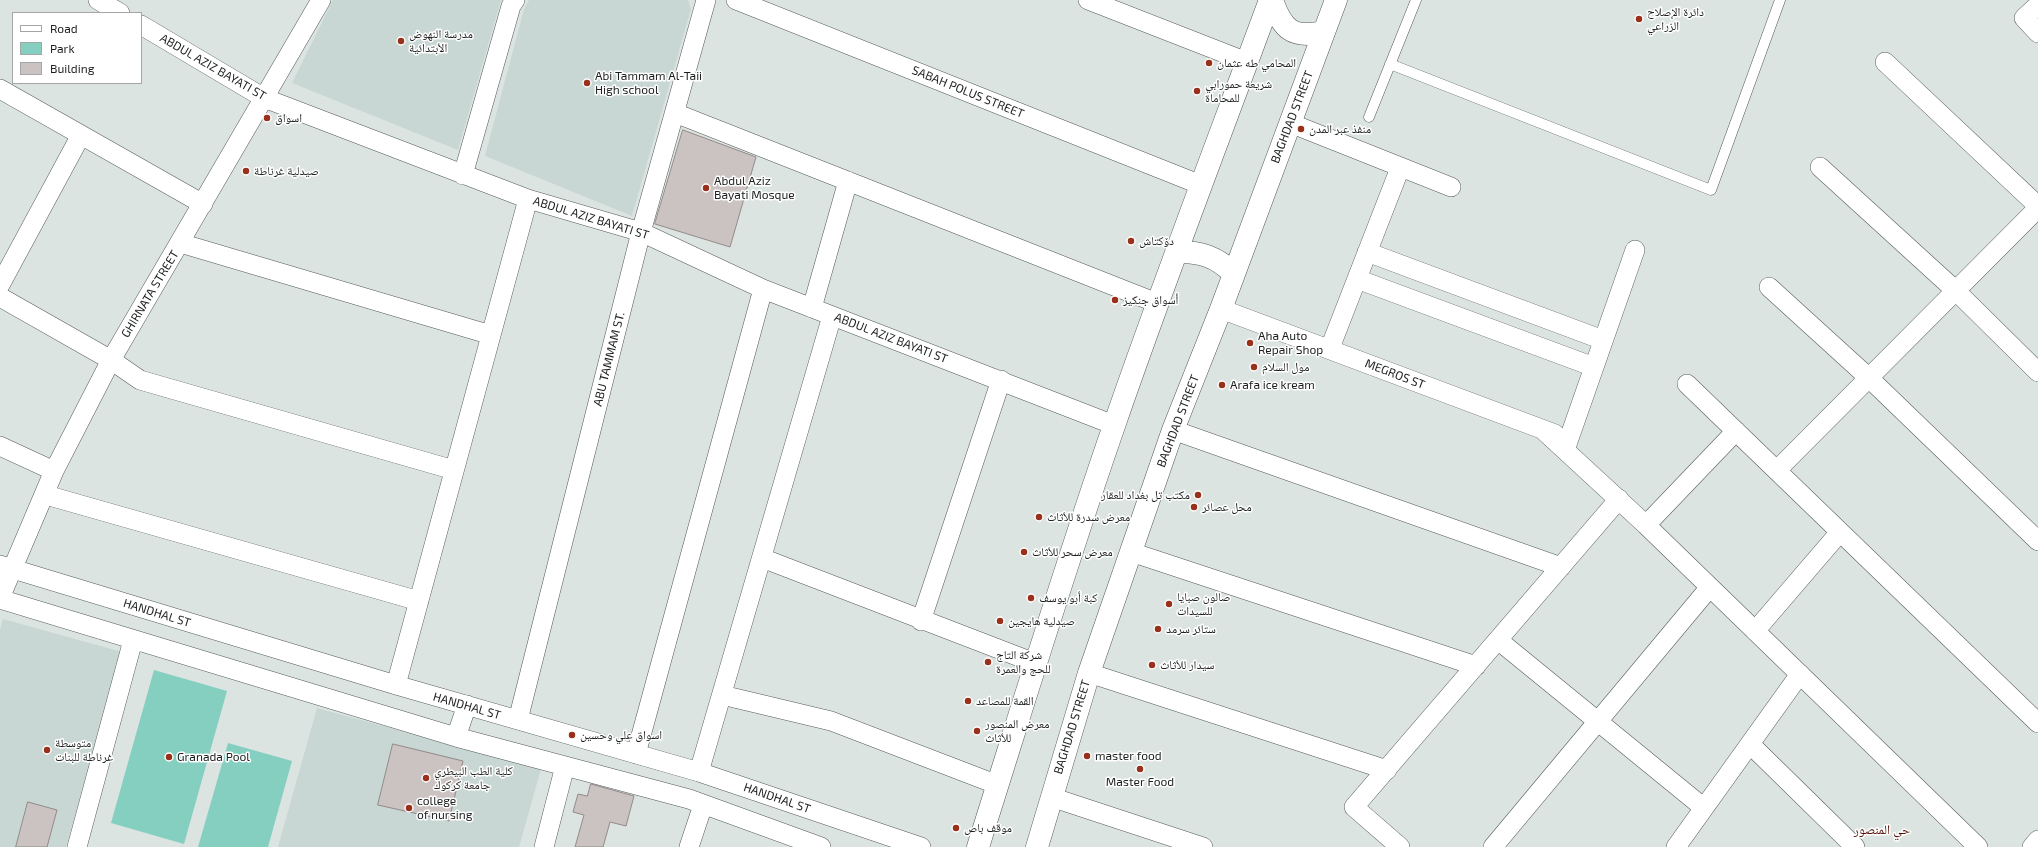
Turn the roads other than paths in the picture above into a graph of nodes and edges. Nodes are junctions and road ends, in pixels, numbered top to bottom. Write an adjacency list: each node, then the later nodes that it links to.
1 (98, 0): 12 (street)
2 (321, 0): 20 (street, GHIRNATA STREET)
3 (515, 0): 27 (street)
4 (706, 0): 21 (street, ABU TAMMAM ST.)
5 (736, 0): 29 (street, SABAH POLUS STREET)
6 (1088, 0): 16 (street)
7 (1271, 0): 14 (main road); 16 (main road)
8 (1336, 0): 14 (main road, BAGHDAD STREET)
9 (1416, 0): 18 (lane)
10 (1780, 0): 18 (lane)
11 (2038, 5): 15 (street)
12 (118, 12)
13 (142, 26): 20 (street, ABDUL AZIZ BAYATI ST)
14 (1324, 32): 23 (main road, BAGHDAD STREET)
15 (2038, 33)
16 (1247, 62): 29 (main road)
17 (1885, 62): 33 (street)
18 (1390, 64): 22 (lane)
19 (0, 89): 24 (street)
20 (264, 98): 27 (street, ABDUL AZIZ BAYATI ST); 32 (street, GHIRNATA STREET)
21 (675, 113): 28 (street); 34 (street, ABU TAMMAM ST.)
22 (1369, 117)
23 (1290, 123): 26 (street); 39 (main road, BAGHDAD STREET)
24 (81, 135): 32 (street); 41 (street)
25 (1820, 167): 44 (street)
26 (1400, 168): 30 (street); 38 (street)
27 (463, 175): 31 (street, ABDUL AZIZ BAYATI ST)
28 (848, 181): 46 (street); 47 (street)
29 (1201, 185): 37 (main road)
30 (1451, 187)
31 (528, 199): 34 (street, ABDUL AZIZ BAYATI ST); 50 (street)
32 (203, 204): 35 (street, GHIRNATA STREET)
33 (2038, 207): 44 (street)
34 (641, 232): 43 (street, ABDUL AZIZ BAYATI ST); 90 (street, ABU TAMMAM ST.)
35 (180, 243): 50 (street); 53 (street, GHIRNATA STREET)
36 (1635, 250): 51 (street)
37 (1176, 252): 39 (main road); 46 (main road)
38 (1367, 252): 40 (street); 51 (street)
39 (1234, 274): 48 (main road, BAGHDAD STREET)
40 (1357, 279): 52 (street); 54 (street)
41 (0, 285)
42 (1769, 287): 56 (street)
43 (763, 289): 47 (street, ABDUL AZIZ BAYATI ST); 95 (street)
44 (1956, 291): 55 (street); 56 (street)
45 (0, 297): 53 (street)
46 (1157, 302): 59 (main road)
47 (812, 308): 49 (street, ABDUL AZIZ BAYATI ST)
48 (1221, 309): 52 (street, MEGROS ST); 60 (main road, BAGHDAD STREET)
49 (832, 316): 57 (street, ABDUL AZIZ BAYATI ST); 73 (street)
50 (491, 335): 64 (street)
51 (1604, 340): 54 (street)
52 (1330, 348): 62 (street, MEGROS ST)
53 (111, 360): 64 (street); 66 (street, GHIRNATA STREET)
54 (1594, 368): 62 (street)
55 (2038, 372)
56 (1869, 378): 65 (street); 71 (street)
57 (1001, 380): 59 (street, ABDUL AZIZ BAYATI ST); 79 (street)
58 (1687, 384): 61 (street)
59 (1114, 425): 83 (main road)
60 (1173, 430): 72 (main road, BAGHDAD STREET); 75 (street)
61 (1736, 431): 65 (street); 69 (street)
62 (1567, 445): 68 (street)
63 (0, 446): 66 (street)
64 (454, 470): 78 (street)
65 (1777, 470): 70 (street)
66 (54, 471): 67 (street, GHIRNATA STREET)
67 (46, 495): 74 (street, GHIRNATA STREET); 78 (street)
68 (1619, 499): 69 (street); 75 (street)
69 (1646, 525): 76 (street)
70 (1840, 532): 80 (street); 92 (street)
71 (2038, 541)
72 (1131, 552): 84 (street); 85 (main road, BAGHDAD STREET)
73 (762, 558): 79 (street); 88 (street)
74 (6, 567): 77 (street, GHIRNATA STREET); 87 (street, HANDHAL ST)
75 (1561, 567): 82 (street)
76 (1710, 587): 80 (street); 91 (street)
77 (0, 599): 81 (street)
78 (419, 601): 87 (street)
79 (921, 621): 83 (street)
80 (1755, 631): 86 (street)
81 (133, 640): 93 (street); 104 (street)
82 (1498, 640): 84 (street); 91 (street)
83 (1035, 664): 99 (main road)
84 (1476, 666): 97 (street)
85 (1089, 673): 97 (street); 100 (main road, BAGHDAD STREET)
86 (1800, 674): 94 (street); 116 (street)
87 (396, 685): 89 (street, HANDHAL ST)
88 (722, 695): 98 (street); 99 (street)
89 (467, 706): 90 (street, HANDHAL ST); 93 (street)
90 (518, 720): 95 (street, HANDHAL ST)
91 (1598, 721): 102 (street); 113 (street)
92 (2038, 723)
93 (456, 737): 96 (street)
94 (1750, 744): 102 (street); 115 (street)
95 (636, 754): 98 (street, HANDHAL ST)
96 (566, 766): 101 (street); 105 (street)
97 (1387, 770): 112 (street)
98 (699, 772): 108 (street, HANDHAL ST)
99 (998, 785): 109 (main road)
100 (1051, 797): 110 (main road, BAGHDAD STREET); 111 (street)
101 (704, 805): 106 (street); 107 (street)
102 (1704, 808): 114 (street)
103 (2038, 840): 117 (street)
104 (77, 847)
105 (544, 847)
106 (689, 847)
107 (821, 847)
108 (921, 847)
109 (978, 847)
110 (1037, 847)
111 (1203, 847)
112 (1400, 847)
113 (1493, 847)
114 (1676, 847)
115 (1856, 847)
116 (1978, 847)
117 (2032, 847)

